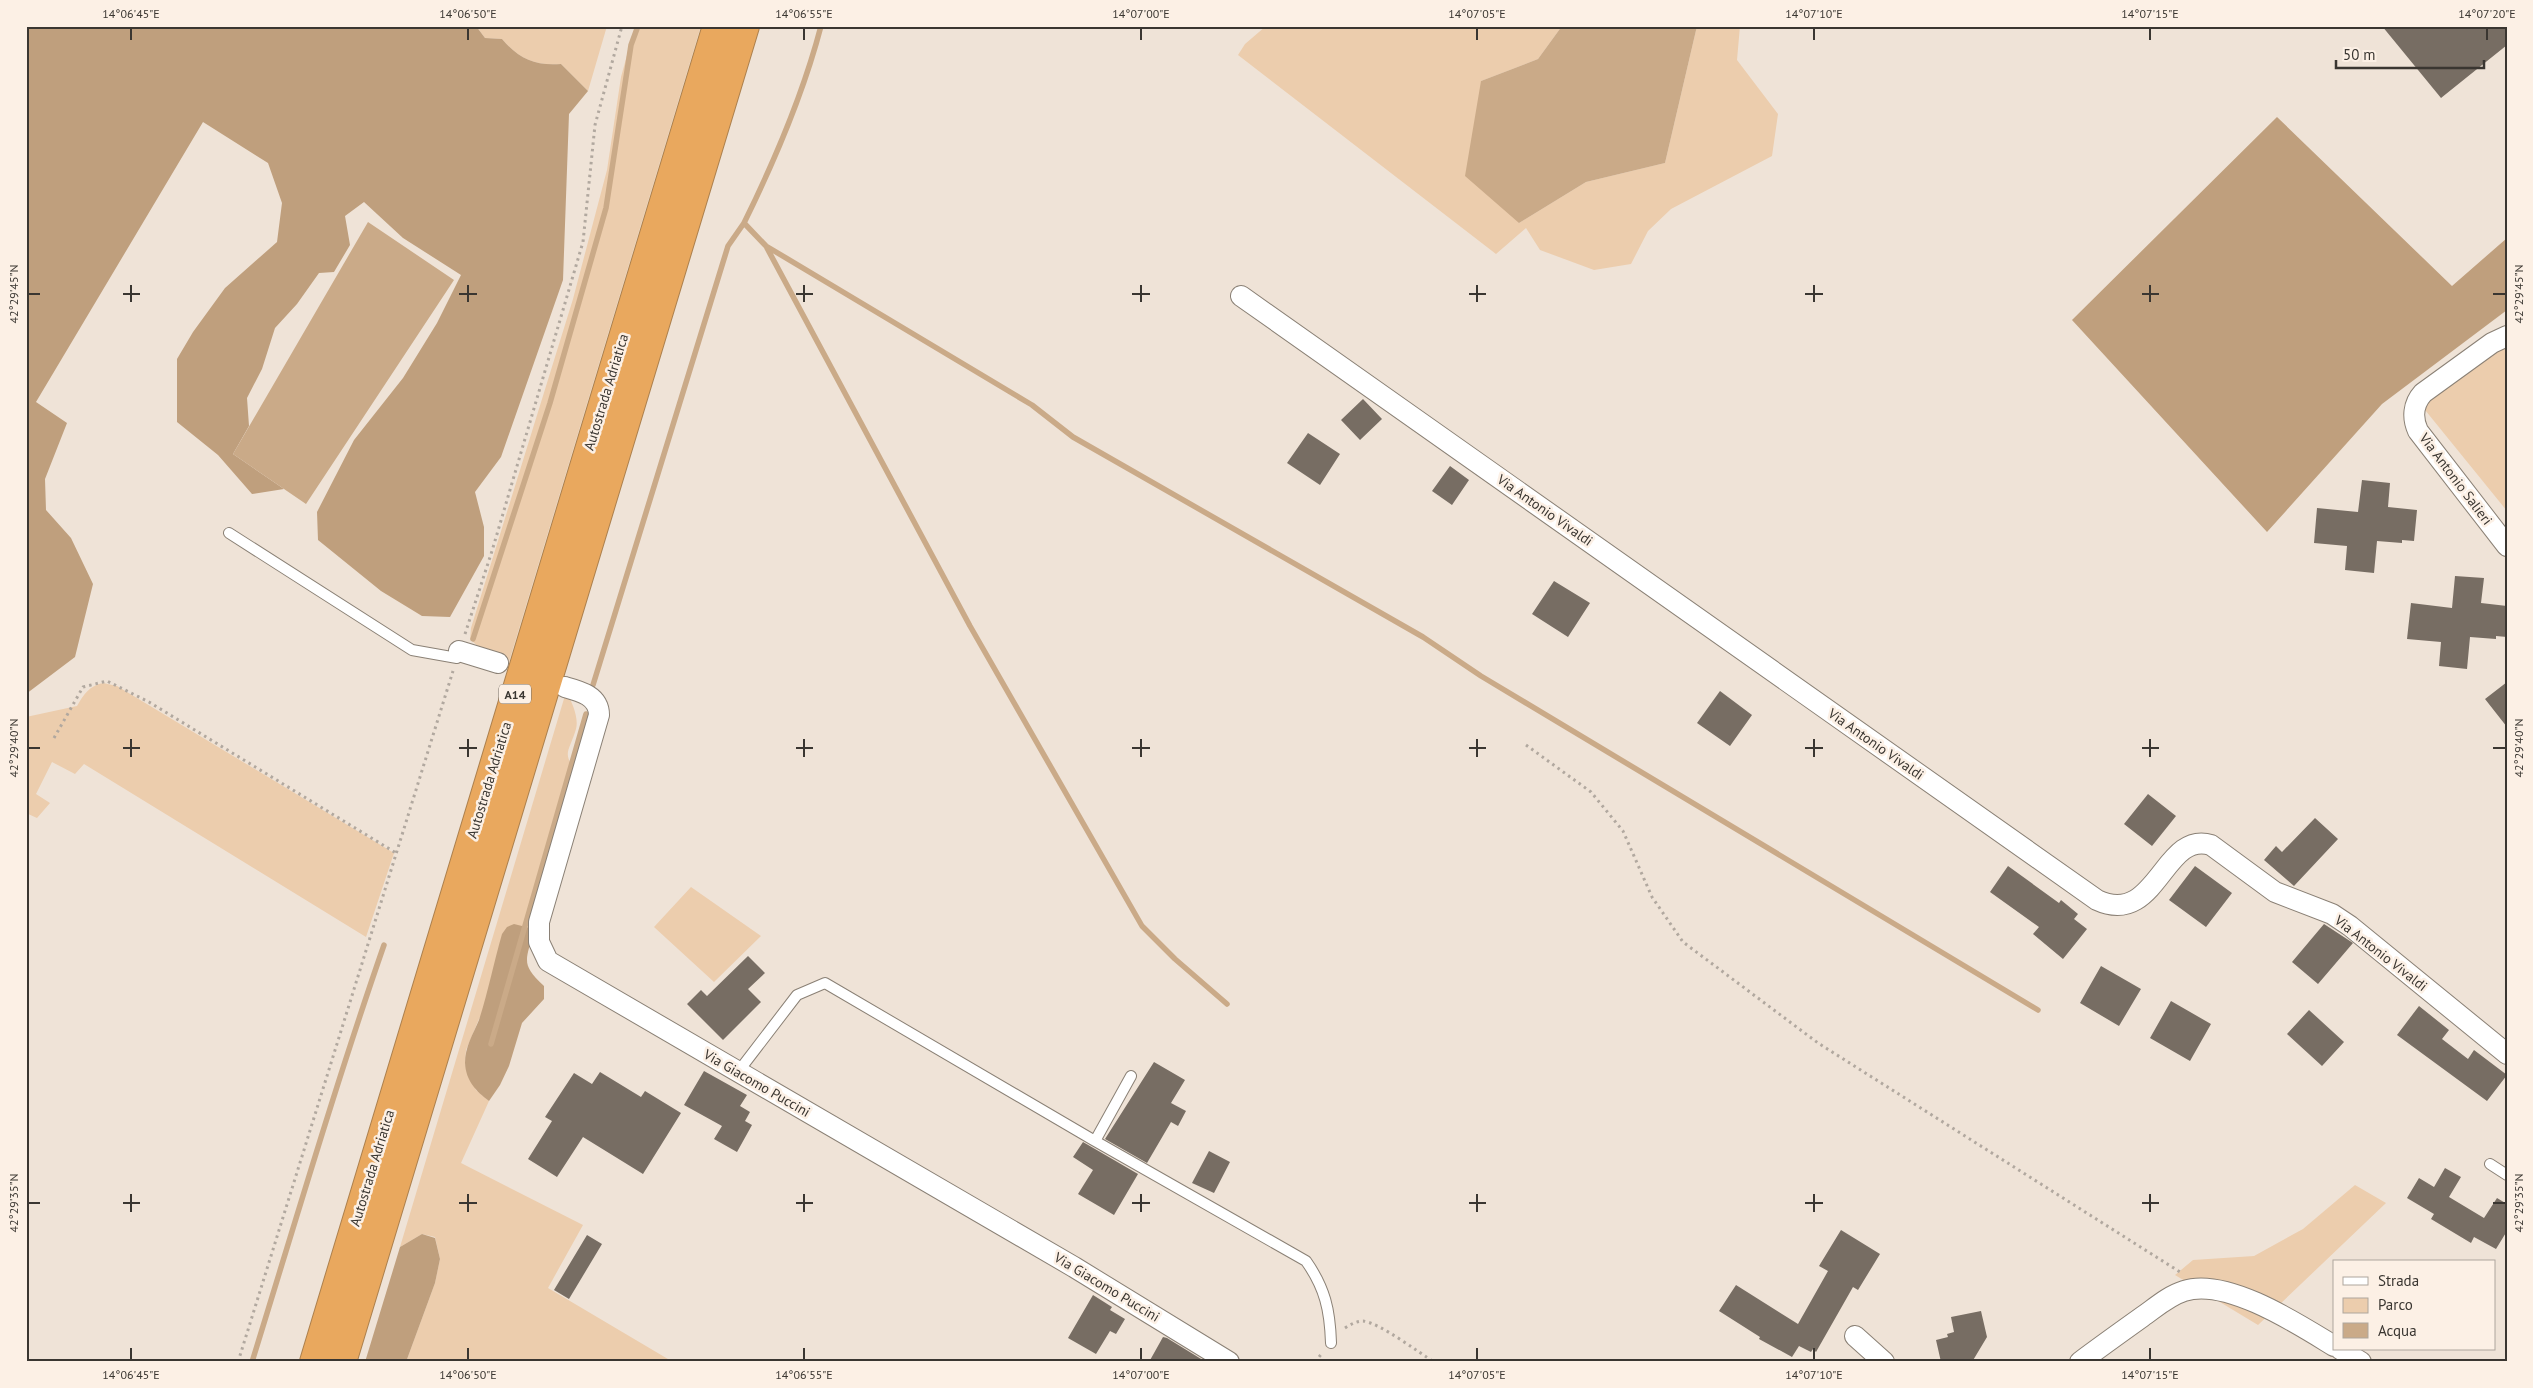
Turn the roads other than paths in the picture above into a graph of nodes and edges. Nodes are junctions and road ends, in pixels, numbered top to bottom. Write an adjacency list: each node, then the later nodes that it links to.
1 (717, 26): 20 (highway, Autostrada Adriatica / A14)
2 (745, 26): 21 (highway, Autostrada Adriatica / A14)
3 (1242, 296): 10 (street, Via Antonio Vivaldi)
4 (2507, 336): 6 (street, Via Antonio Salieri)
5 (229, 533): 7 (lane)
6 (2507, 546)
7 (458, 655): 8 (street)
8 (498, 663)
9 (566, 686): 11 (street, Via Giacomo Puccini)
10 (2507, 1054)
11 (738, 1072): 13 (lane); 22 (street, Via Giacomo Puccini)
12 (1131, 1076): 13 (lane)
13 (1095, 1141): 17 (lane)
14 (2490, 1164): 15 (lane)
15 (2507, 1175)
16 (1855, 1336): 23 (street)
17 (1331, 1343)
18 (2333, 1345): 24 (street)
19 (2342, 1350): 25 (street)
20 (314, 1362)
21 (342, 1362)
22 (1229, 1362)
23 (1884, 1362)
24 (2080, 1362)
25 (2361, 1362)

